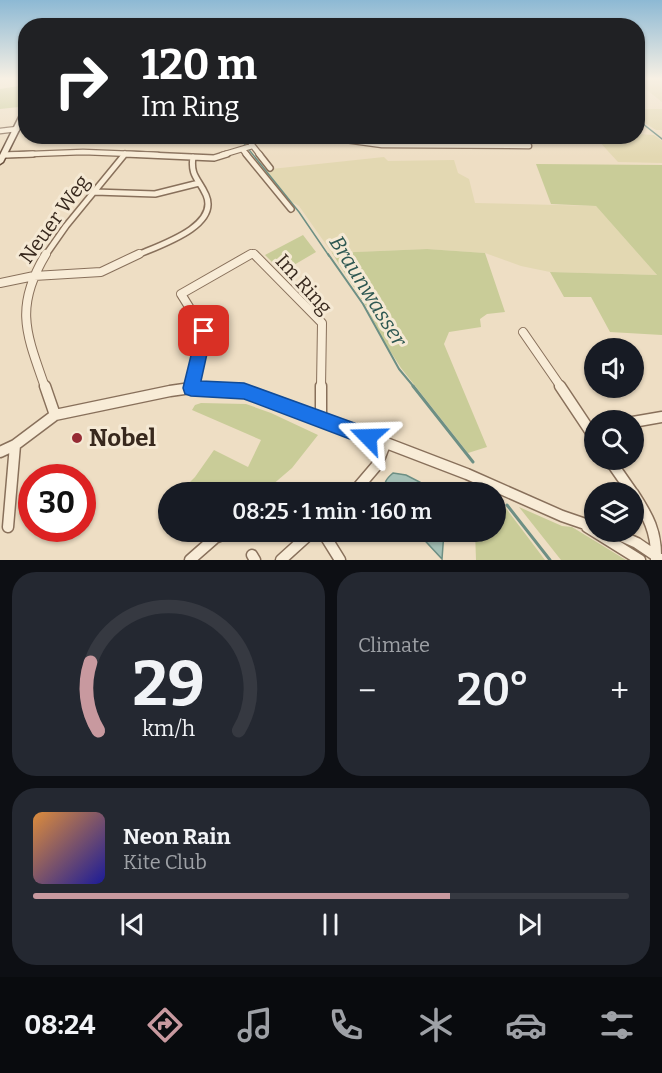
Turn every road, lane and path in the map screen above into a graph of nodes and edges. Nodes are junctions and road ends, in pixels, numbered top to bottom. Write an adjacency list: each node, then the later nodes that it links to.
1 (17, 129): 2 (street); 9 (main road)
2 (0, 131)
3 (375, 144): 5 (street)
4 (251, 146): 6 (street); 10 (street)
5 (529, 146)
6 (243, 150): 8 (street); 13 (street)
7 (125, 154): 8 (street); 9 (street); 12 (street, Neuer Weg)
8 (193, 157): 11 (street)
9 (2, 158)
10 (270, 168)
11 (199, 183): 12 (street); 14 (street)
12 (95, 192): 14 (street, Neuer Weg)
13 (291, 208)
14 (34, 276): 15 (street); 18 (street, Neuer Weg)
15 (0, 283)
16 (523, 332): 21 (street)
17 (191, 388): 18 (street); 20 (street); 20 (street, Im Ring)
18 (55, 416): 24 (street)
19 (662, 417): 22 (street)
20 (321, 418): 23 (street)
21 (584, 420)
22 (644, 420)
23 (385, 444): 26 (street); 28 (street)
24 (15, 445): 25 (street); 29 (street)
25 (0, 453)
26 (365, 482)
27 (644, 510): 35 (street)
28 (584, 523)
29 (8, 527)
30 (210, 542): 36 (street)
31 (301, 542): 37 (street)
32 (329, 542): 38 (street)
33 (610, 542): 39 (street)
34 (635, 542): 35 (street)
35 (658, 559)
36 (190, 560)
37 (281, 560)
38 (340, 560)
39 (640, 560)

